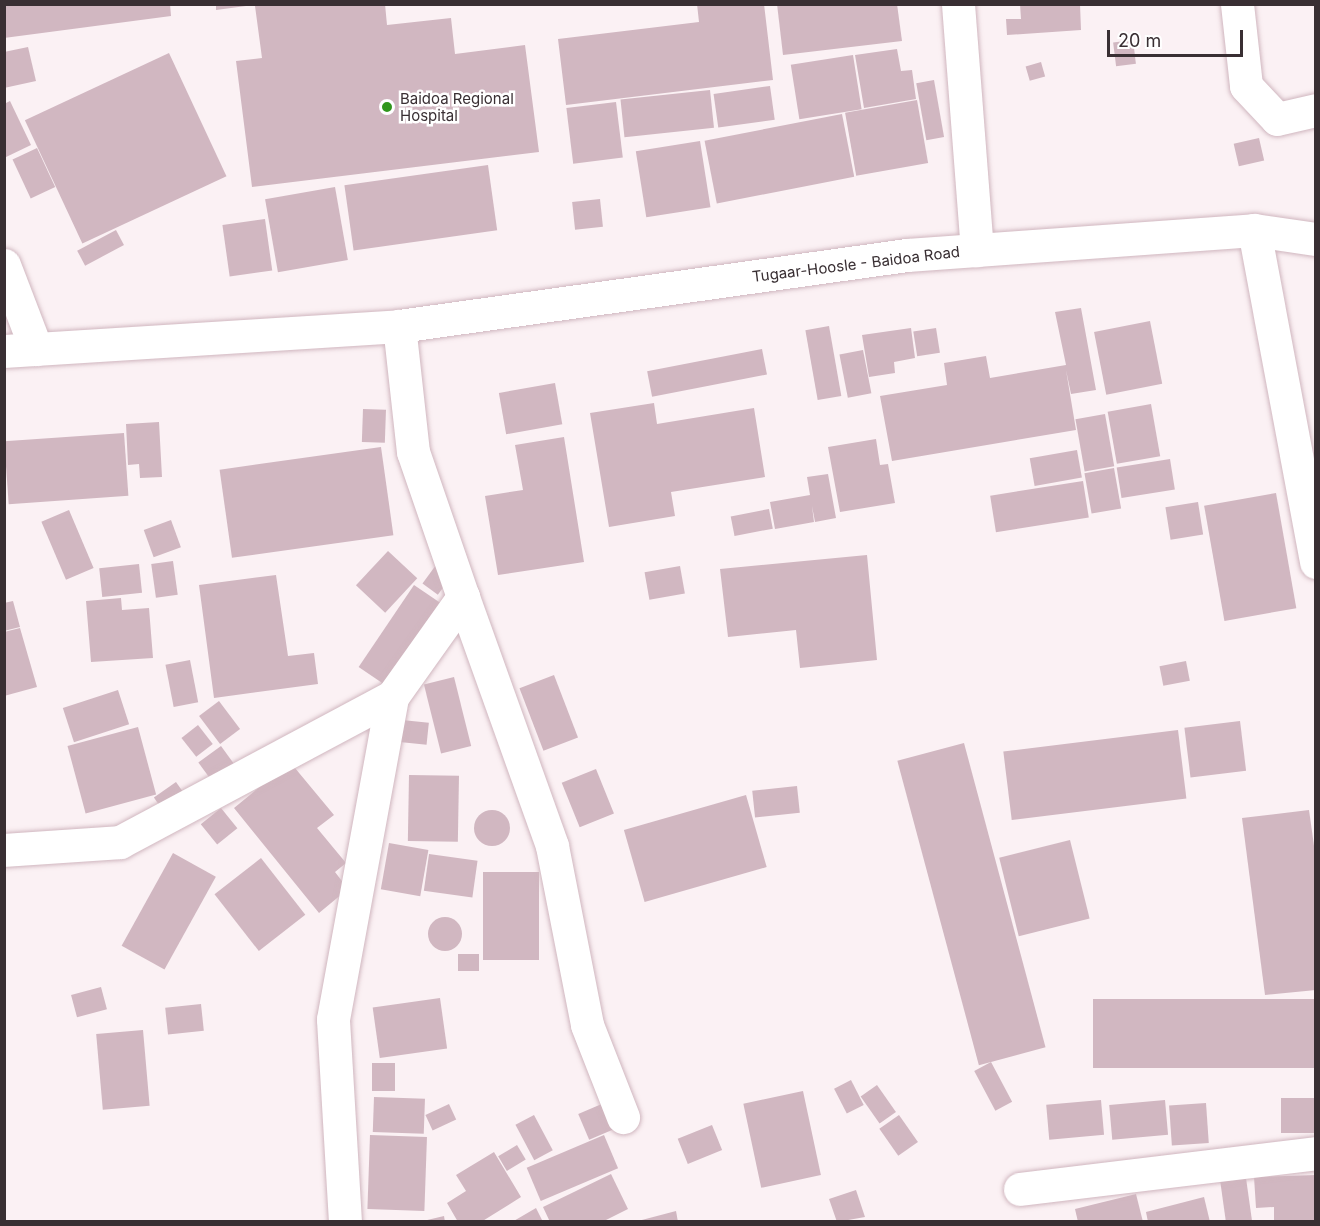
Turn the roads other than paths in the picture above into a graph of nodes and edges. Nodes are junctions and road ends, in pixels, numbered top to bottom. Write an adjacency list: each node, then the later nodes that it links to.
1 (958, 4): 6 (street)
2 (1237, 4): 3 (street)
3 (1316, 110)
4 (1254, 230): 5 (street, Tugaar-Hoosle - Baidoa Road); 6 (street, Tugaar-Hoosle - Baidoa Road); 10 (street)
5 (1316, 239)
6 (977, 250): 8 (street, Tugaar-Hoosle - Baidoa Road)
7 (4, 265): 9 (street)
8 (399, 327): 9 (street, Tugaar-Hoosle - Baidoa Road); 11 (street)
9 (20, 350)
10 (1316, 562)
11 (463, 597): 12 (street); 14 (street)
12 (392, 697): 13 (street); 17 (street)
13 (4, 850)
14 (623, 1117)
15 (1316, 1153): 16 (street)
16 (1020, 1189)
17 (345, 1221)

